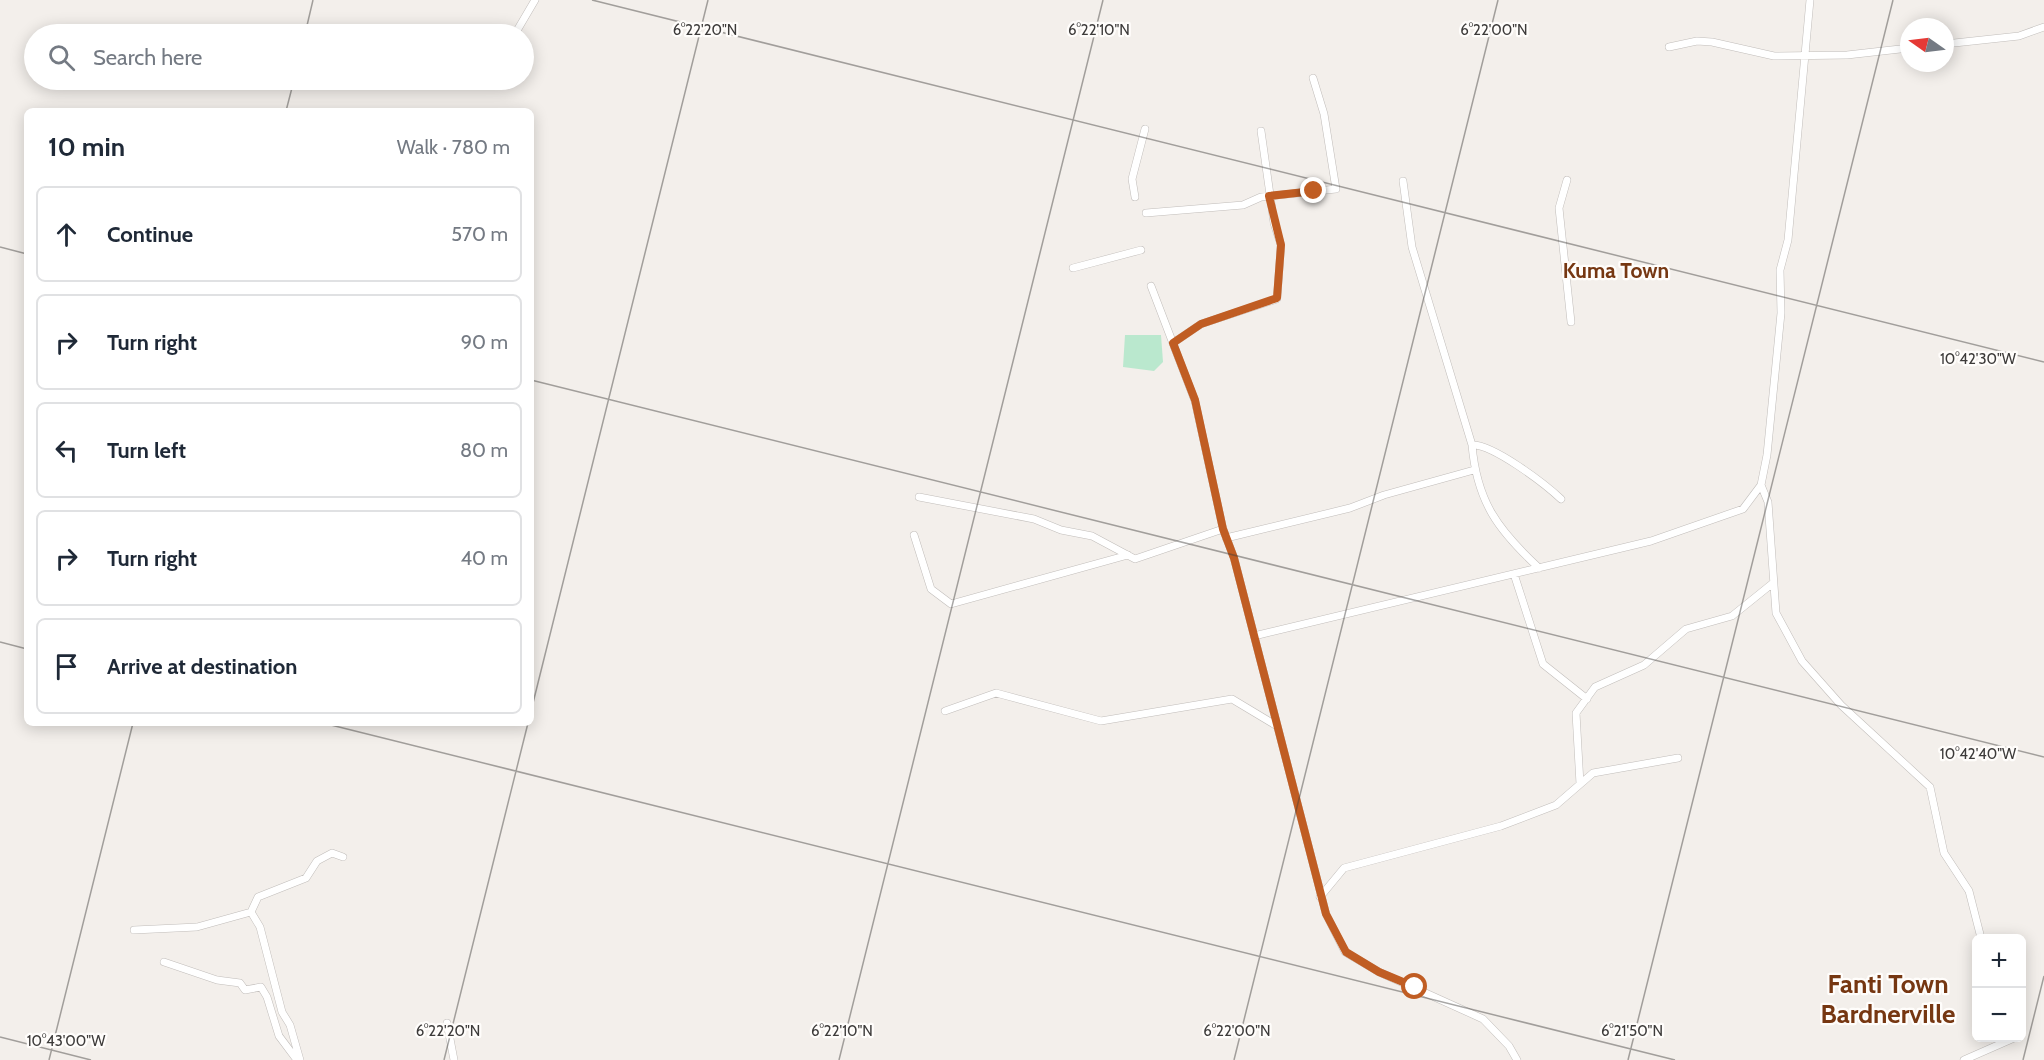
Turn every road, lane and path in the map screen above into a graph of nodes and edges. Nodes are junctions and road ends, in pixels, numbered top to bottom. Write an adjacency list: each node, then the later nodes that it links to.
1 (535, 0): 3 (street)
2 (1810, 0): 8 (street)
3 (521, 24)
4 (2044, 27): 5 (street)
5 (1954, 43)
6 (1669, 47): 8 (street)
7 (1900, 49): 8 (street)
8 (1805, 55): 24 (street)
9 (1313, 78): 14 (street)
10 (1145, 129): 15 (street)
11 (1261, 131): 14 (street)
12 (1567, 180): 20 (street)
13 (1403, 181): 22 (street)
14 (1269, 196): 16 (street); 21 (street)
15 (1135, 198)
16 (1146, 213)
17 (1141, 250): 18 (street)
18 (1073, 268)
19 (1151, 286): 21 (street)
20 (1571, 322)
21 (1173, 343): 27 (street)
22 (1472, 445): 23 (street); 26 (street)
23 (1474, 470): 29 (street); 31 (street)
24 (1761, 485): 31 (street); 33 (street)
25 (919, 498): 30 (street)
26 (1561, 499)
27 (1223, 529): 29 (street); 30 (street)
28 (914, 535): 30 (street)
29 (1226, 538): 34 (street)
30 (1128, 555)
31 (1539, 568): 32 (street)
32 (1514, 574): 34 (street); 35 (street)
33 (1773, 584): 35 (street); 44 (street)
34 (1254, 636): 37 (street)
35 (1587, 699): 39 (street)
36 (945, 711): 37 (street)
37 (1277, 726): 41 (street)
38 (1678, 758): 39 (street)
39 (1580, 784): 41 (street)
40 (343, 857): 42 (street)
41 (1320, 897): 50 (street)
42 (251, 912): 43 (street); 48 (street)
43 (134, 930)
44 (1980, 934)
45 (164, 962): 48 (street)
46 (447, 1023): 49 (street)
47 (2005, 1042): 51 (street)
48 (298, 1060)
49 (454, 1060)
50 (1516, 1060)
51 (1964, 1060)

